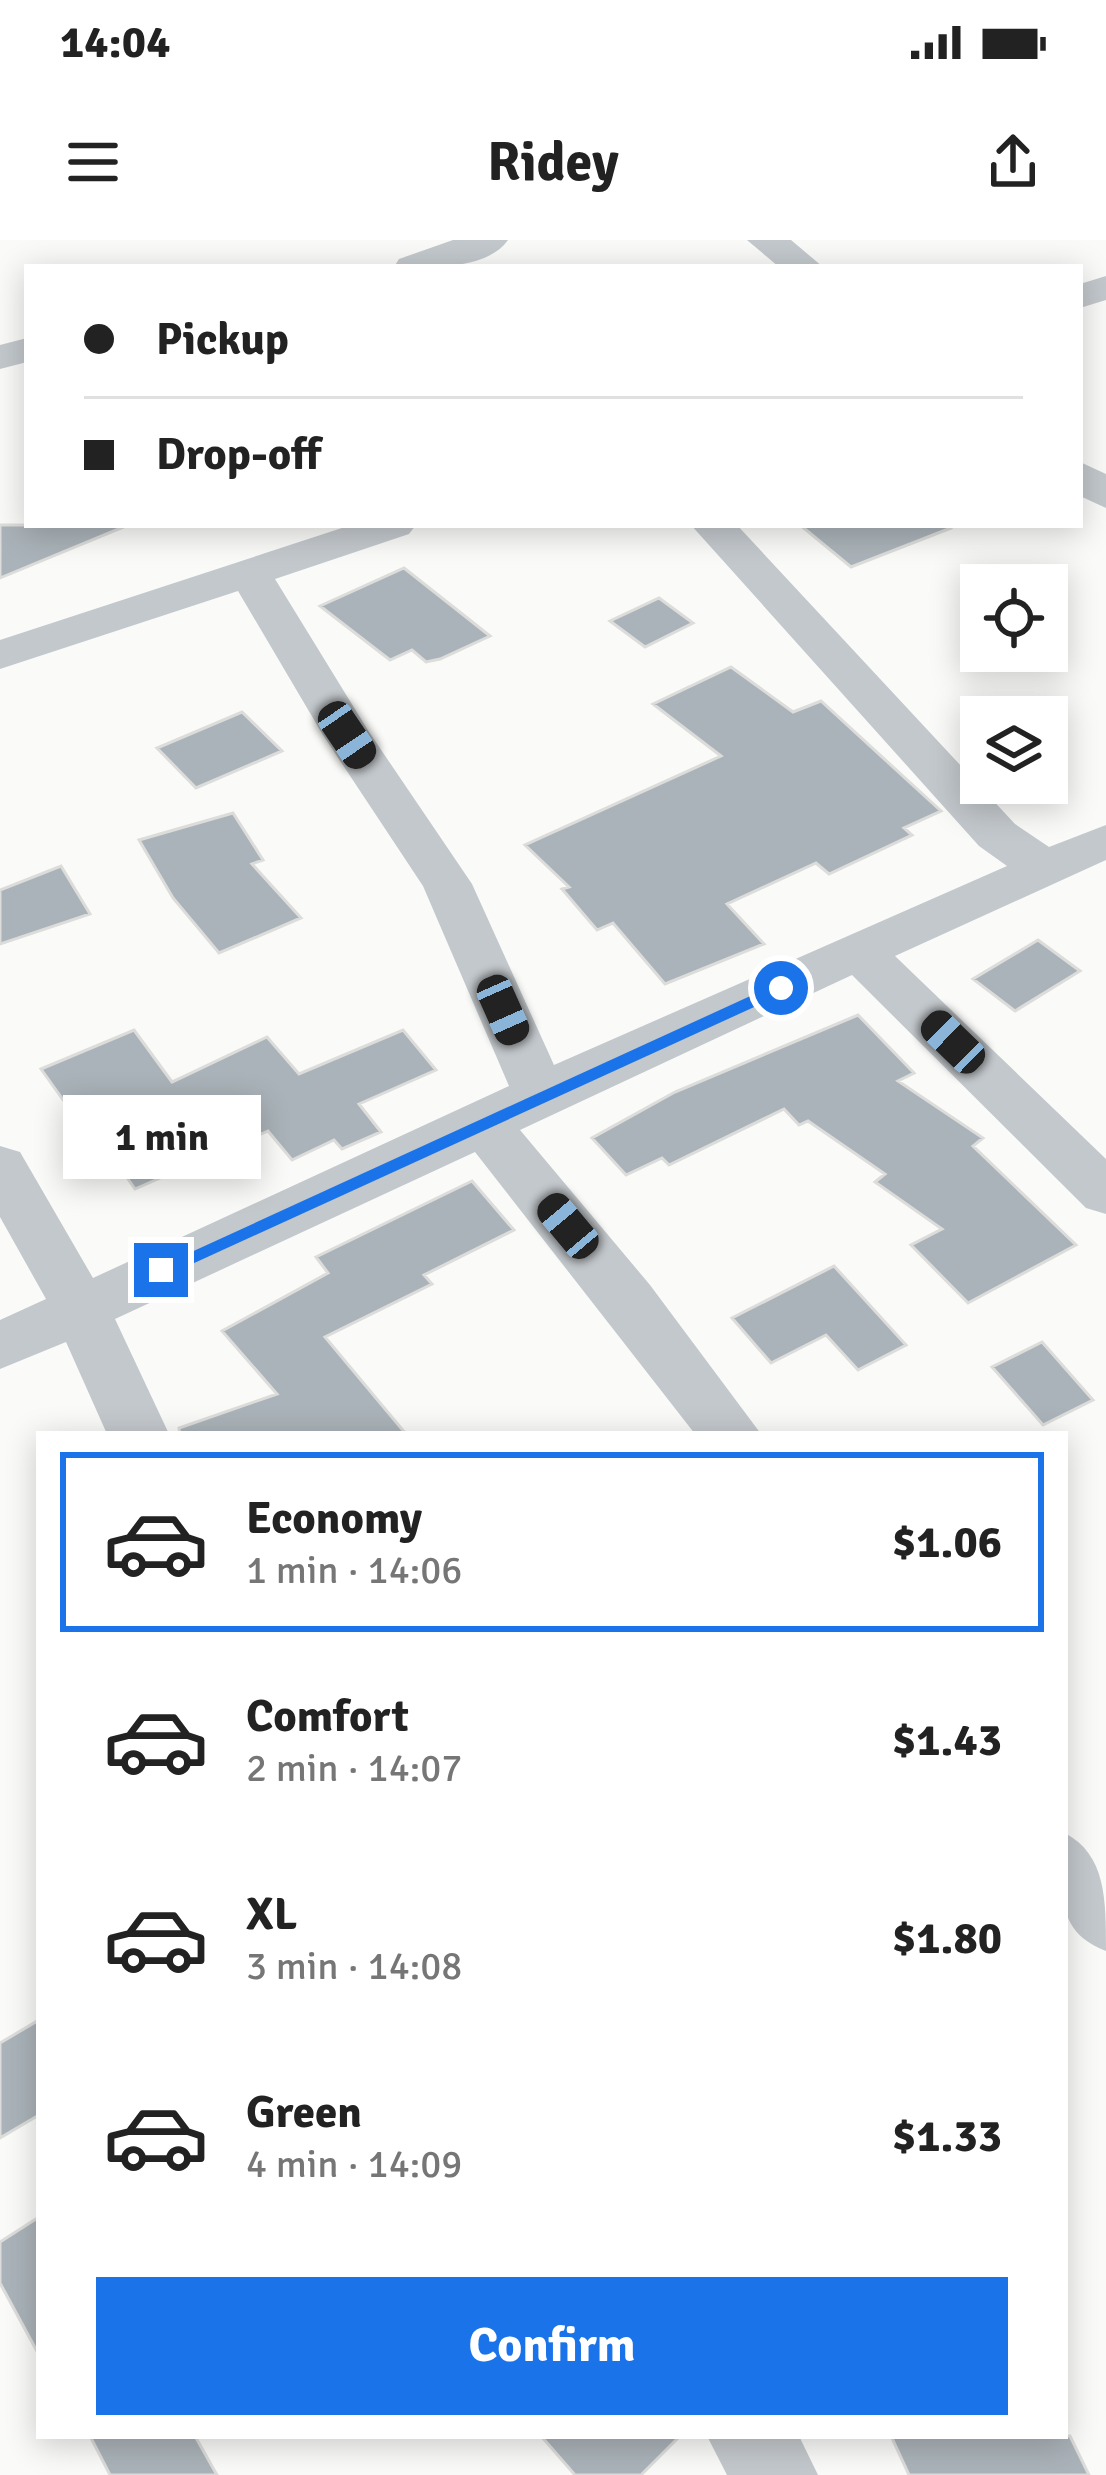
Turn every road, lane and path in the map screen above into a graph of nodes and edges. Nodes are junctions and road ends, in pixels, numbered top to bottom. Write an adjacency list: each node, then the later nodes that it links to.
1 (489, 240): 3 (street)
2 (766, 240): 4 (street)
3 (421, 264)
4 (800, 264)
5 (385, 528): 7 (street)
6 (715, 528): 10 (street)
7 (250, 575): 8 (street); 12 (street)
8 (0, 656)
9 (1106, 841): 10 (street)
10 (1046, 869): 11 (street)
11 (861, 952): 12 (street); 15 (street)
12 (540, 1094): 13 (street)
13 (484, 1125): 16 (street); 19 (street)
14 (0, 1167): 16 (street)
15 (1106, 1192)
16 (80, 1306): 17 (street); 18 (street)
17 (0, 1346)
18 (137, 1431)
19 (728, 1431)
20 (1068, 1869): 21 (street)
21 (1106, 1918)
22 (750, 2439): 23 (street)
23 (777, 2475)

